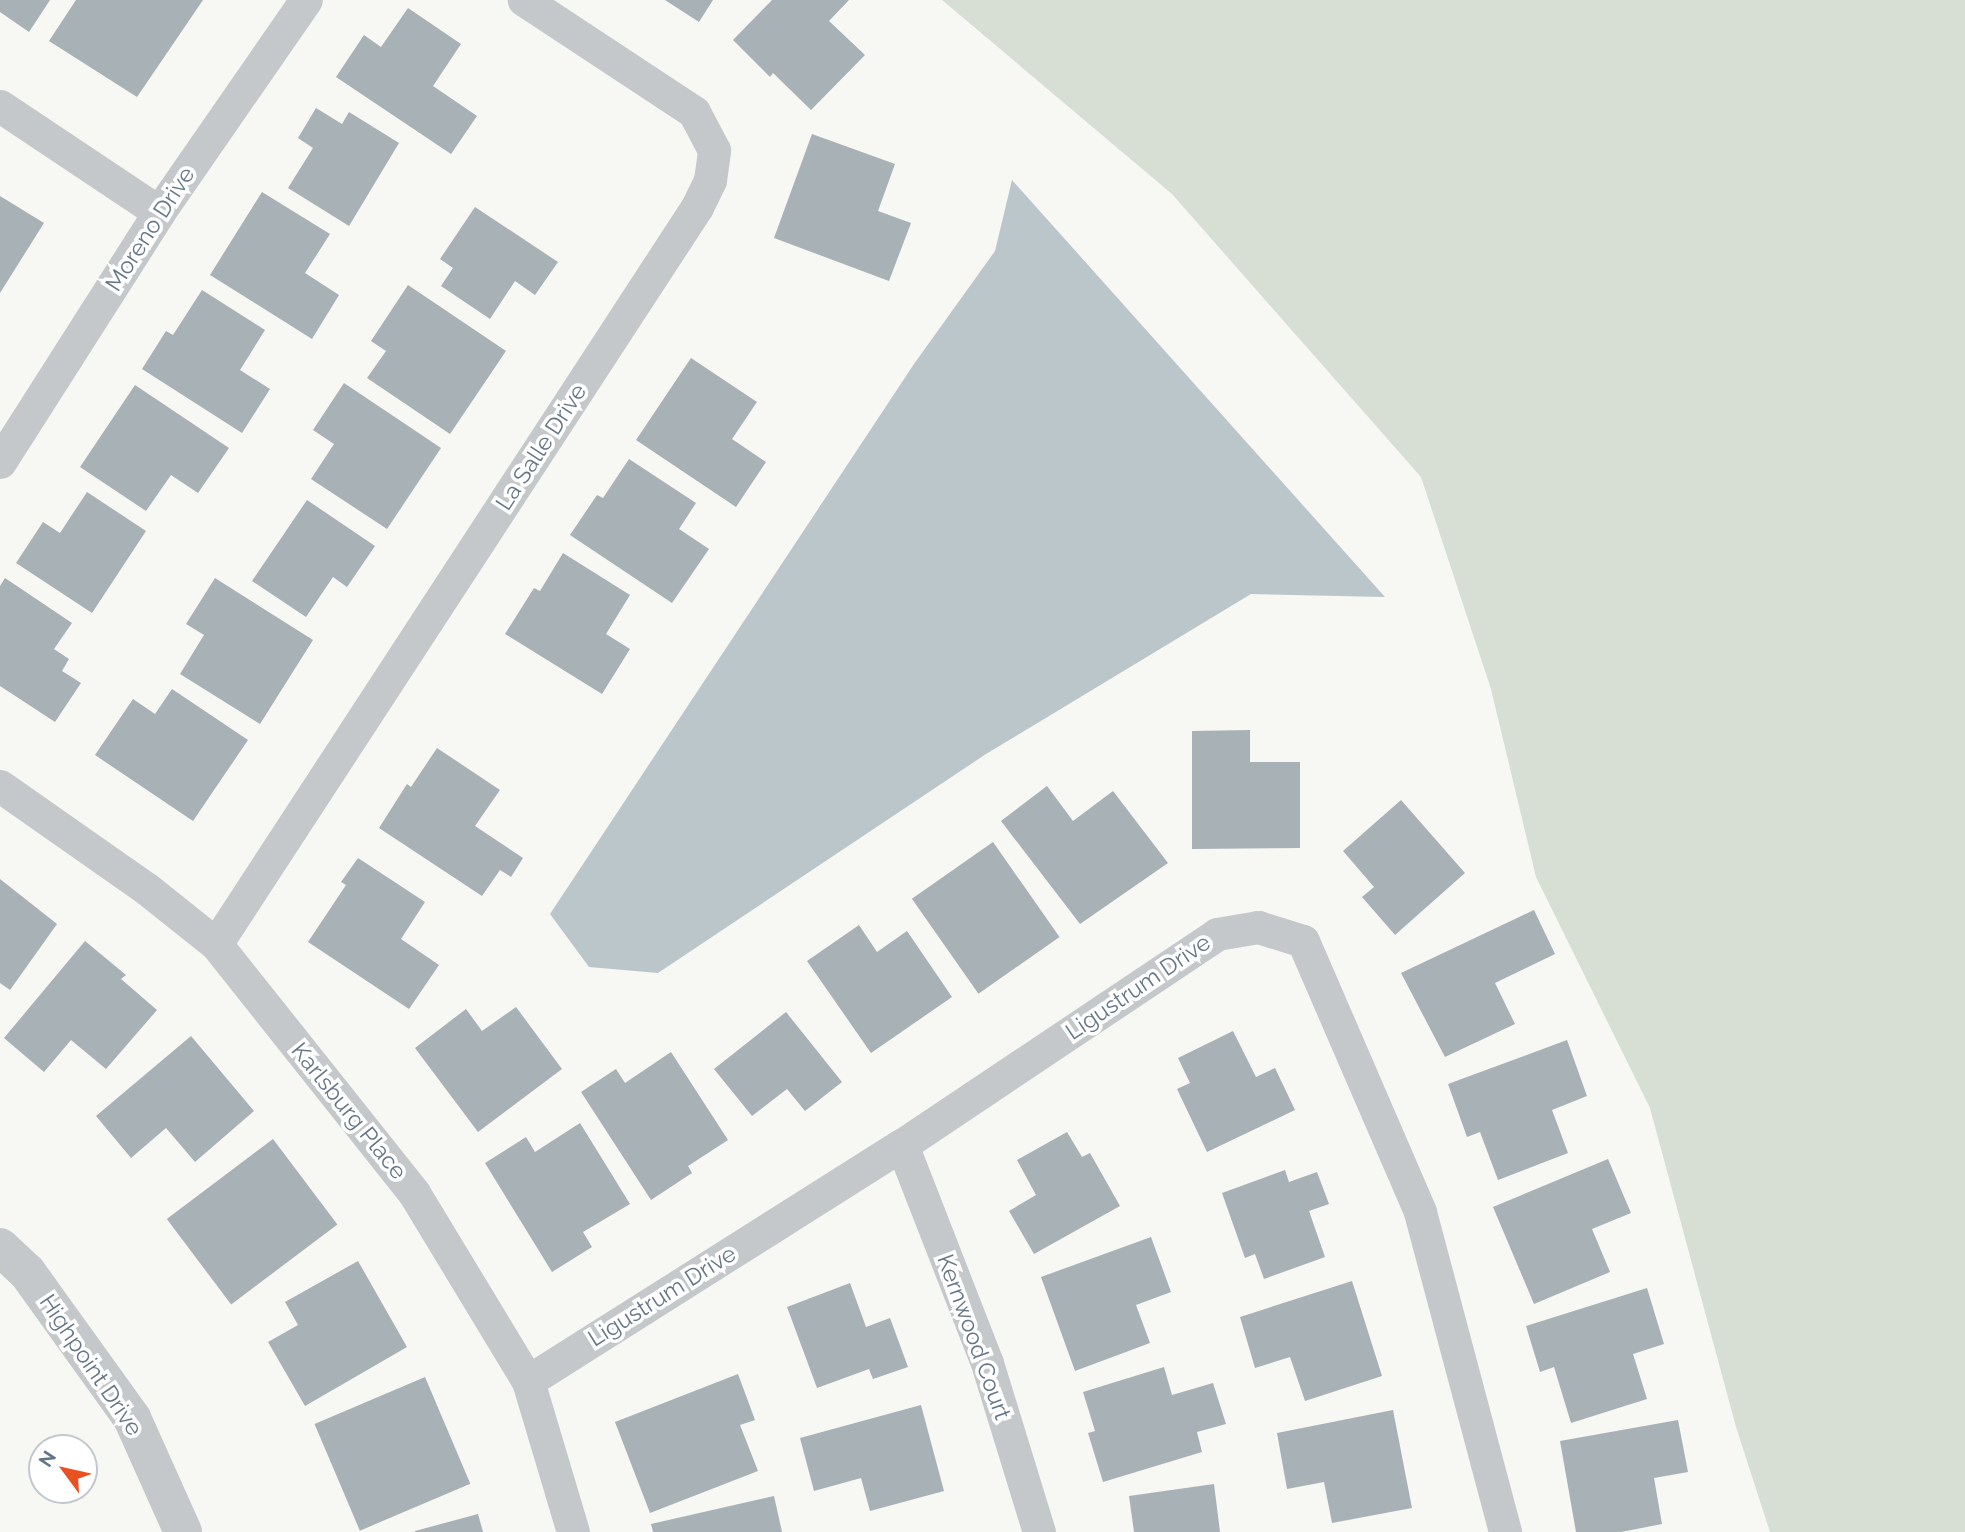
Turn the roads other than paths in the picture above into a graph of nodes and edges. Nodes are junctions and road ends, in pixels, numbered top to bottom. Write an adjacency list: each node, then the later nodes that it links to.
1 (306, 0): 4 (street, Moreno Drive)
2 (524, 0): 7 (street, La Salle Drive)
3 (0, 106): 4 (street)
4 (159, 212): 5 (street, Moreno Drive)
5 (0, 462)
6 (0, 786): 7 (street, Karlsburg Place)
7 (216, 944): 10 (street, Karlsburg Place)
8 (902, 1146): 10 (street, Ligustrum Drive); 13 (street, Kernwood Court); 14 (street, Ligustrum Drive)
9 (0, 1247): 11 (street, Highpoint Drive)
10 (528, 1381): 12 (street, Karlsburg Place)
11 (183, 1532)
12 (573, 1532)
13 (1039, 1532)
14 (1505, 1532)

